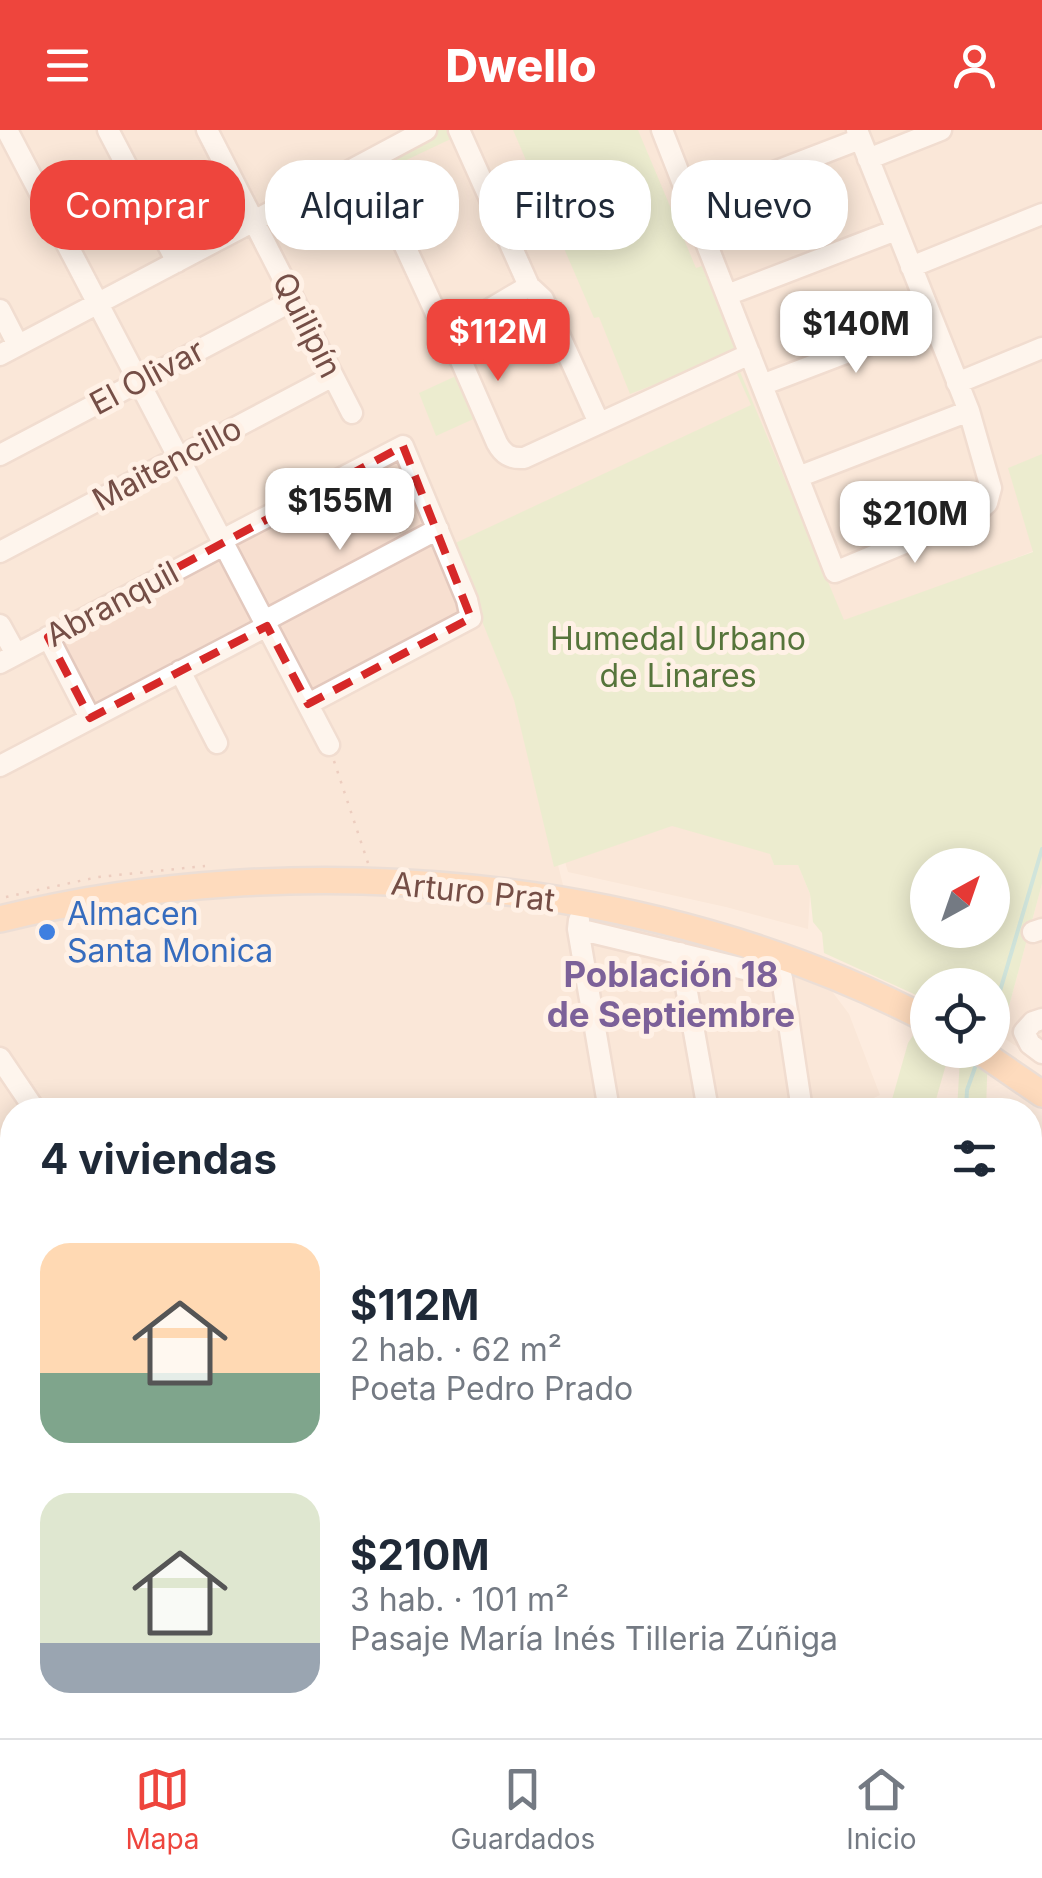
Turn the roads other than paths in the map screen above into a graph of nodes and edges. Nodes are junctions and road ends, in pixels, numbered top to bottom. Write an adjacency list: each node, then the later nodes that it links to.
1 (7, 130): 23 (street)
2 (108, 130): 18 (street)
3 (207, 130): 14 (street, Quilipín)
4 (426, 130): 9 (street)
5 (459, 130): 20 (street)
6 (662, 130): 10 (street)
7 (941, 130): 8 (street)
8 (862, 143): 11 (street); 15 (street)
9 (370, 160)
10 (674, 160)
11 (815, 160)
12 (1042, 214): 19 (street)
13 (265, 215): 14 (street)
14 (254, 221): 18 (street); 22 (street, Quilipín)
15 (896, 230): 19 (street); 21 (street)
16 (407, 250): 26 (street)
17 (710, 250): 21 (street)
18 (177, 262): 23 (street)
19 (911, 266): 25 (street)
20 (530, 286): 26 (street); 36 (street)
21 (727, 295): 29 (street)
22 (294, 300): 30 (street, Quilipín); 31 (street, El Olivar)
23 (98, 303): 28 (street); 31 (street)
24 (0, 310): 28 (street)
25 (932, 320): 32 (street); 33 (street)
26 (453, 336): 36 (street)
27 (1042, 348): 32 (street)
28 (9, 350)
29 (750, 354): 33 (street); 36 (street)
30 (333, 376): 35 (street, Quilipín); 38 (street, Maitencillo)
31 (139, 382): 37 (street, El Olivar); 38 (street)
32 (958, 383): 34 (street)
33 (762, 386): 39 (street)
34 (969, 411): 39 (street); 39 (street)
35 (352, 413)
36 (600, 423)
37 (0, 455)
38 (179, 458): 41 (street); 42 (street, Maitencillo)
39 (798, 477)
40 (438, 530): 41 (street, Abranquil); 43 (street); 48 (street)
41 (223, 542): 43 (street); 45 (street, Abranquil)
42 (0, 552)
43 (266, 624): 47 (street); 48 (street)
44 (0, 625): 46 (street)
45 (48, 638): 46 (street, Abranquil); 49 (street)
46 (8, 658)
47 (180, 671): 49 (street); 50 (street)
48 (308, 704): 51 (street)
49 (90, 718): 52 (street)
50 (217, 743)
51 (329, 745)
52 (0, 766)
53 (579, 902): 54 (main road, Arturo Prat); 55 (street); 57 (main road, Arturo Prat)
54 (0, 919)
55 (578, 929): 56 (street, Arturo Prat); 64 (street)
56 (680, 954): 65 (street); 66 (street, Arturo Prat)
57 (910, 1012)
58 (1042, 1019): 59 (street)
59 (1042, 1053)
60 (0, 1058): 63 (street)
61 (1004, 1068): 62 (main road)
62 (1042, 1094)
63 (27, 1098)
64 (608, 1098)
65 (706, 1098)
66 (800, 1098)

